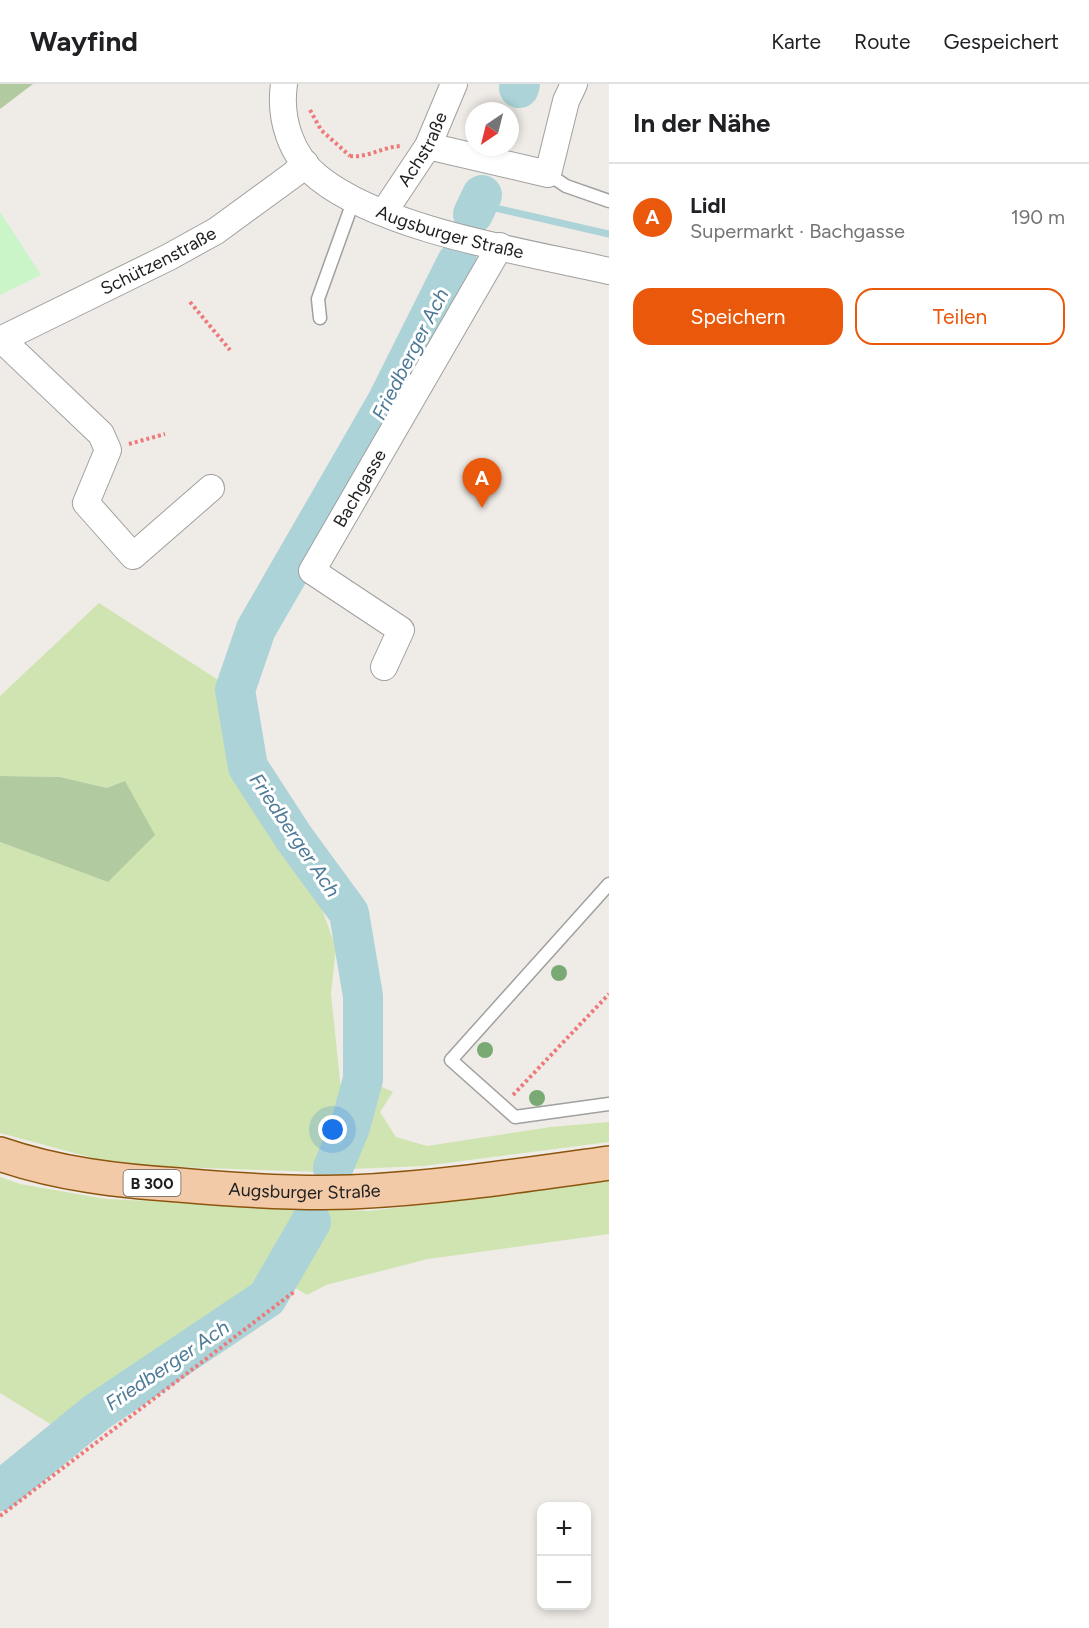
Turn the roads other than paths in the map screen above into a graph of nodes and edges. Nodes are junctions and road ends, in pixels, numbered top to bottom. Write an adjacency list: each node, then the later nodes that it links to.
1 (284, 84): 5 (street, Augsburger Straße)
2 (454, 84): 4 (street, Achstraße)
3 (574, 84): 6 (street)
4 (428, 146): 6 (street); 9 (street, Achstraße)
5 (305, 163): 7 (street, Augsburger Straße); 13 (street, Schützenstraße)
6 (548, 174): 8 (lane)
7 (354, 199): 9 (street, Augsburger Straße); 12 (lane)
8 (609, 201)
9 (384, 212): 10 (street, Augsburger Straße)
10 (489, 243): 11 (street, Augsburger Straße); 15 (street, Bachgasse)
11 (609, 271)
12 (320, 318)
13 (1, 339): 14 (street)
14 (211, 488)
15 (384, 668)
16 (609, 884): 17 (lane)
17 (609, 1104)
18 (0, 1154): 19 (main road, Augsburger Straße / B 300)
19 (609, 1163)

